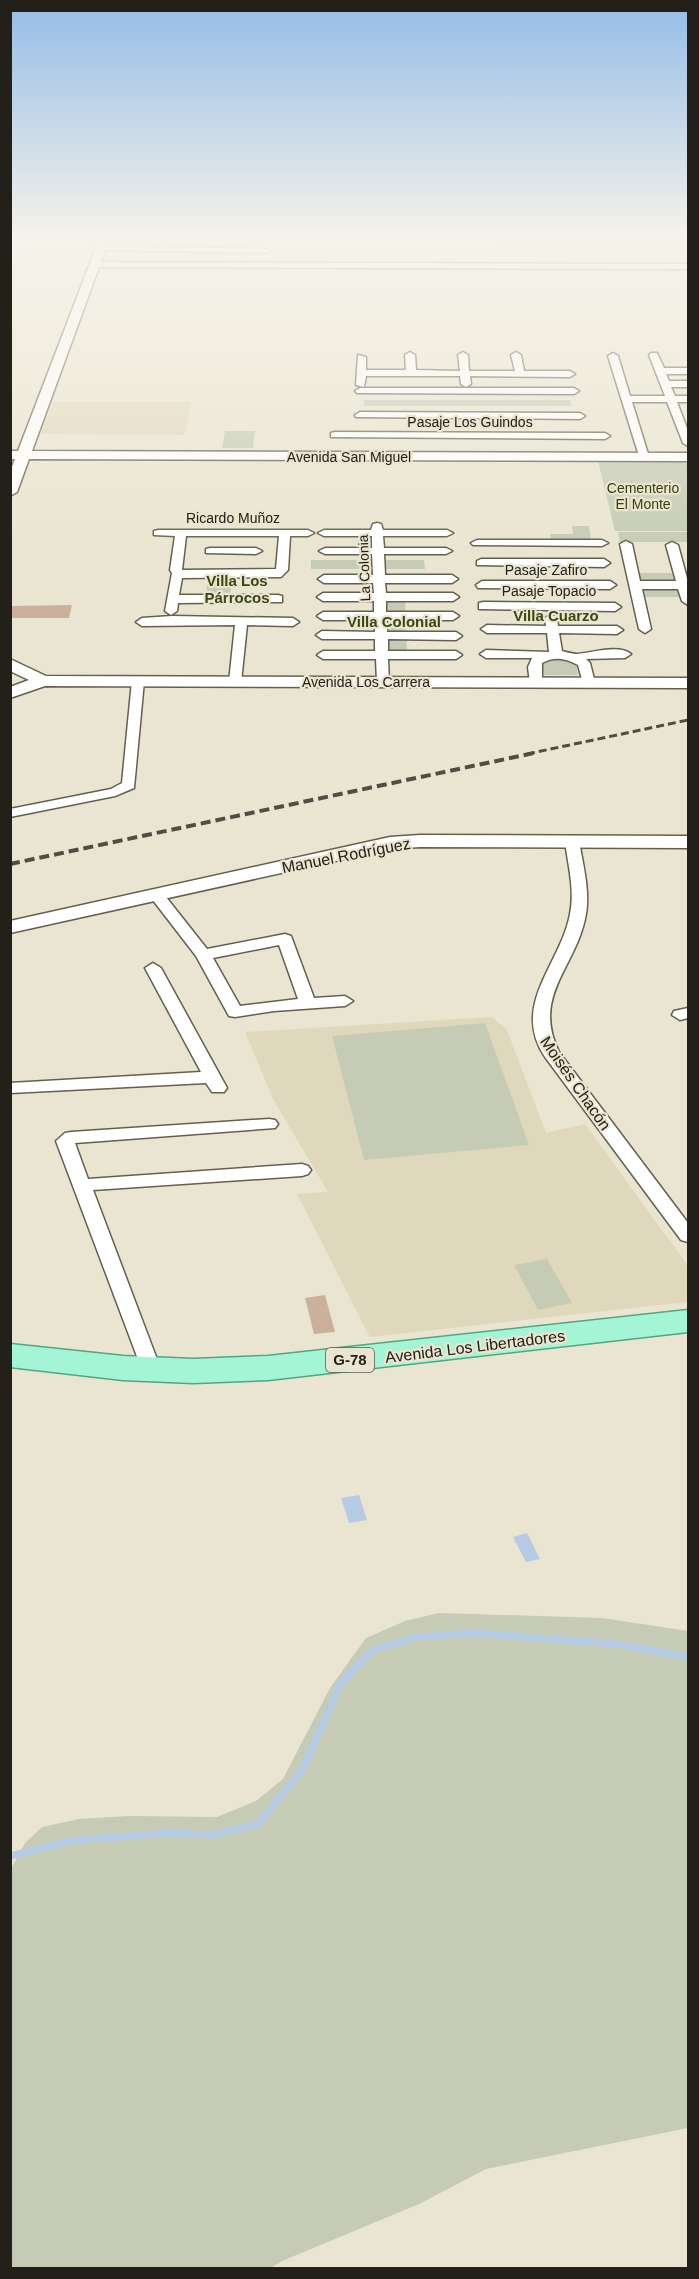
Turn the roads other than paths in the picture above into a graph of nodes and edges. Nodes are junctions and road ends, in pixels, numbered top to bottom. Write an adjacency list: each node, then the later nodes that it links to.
1 (63, 343): 28 (street)
2 (410, 355): 11 (street)
3 (463, 355): 12 (street)
4 (516, 355): 13 (street)
5 (654, 355): 8 (street)
6 (612, 356): 16 (street)
7 (361, 357): 10 (street)
8 (660, 371): 9 (street); 14 (street)
9 (688, 371)
10 (361, 373): 11 (street); 19 (street)
11 (411, 373): 12 (street)
12 (465, 374): 13 (street); 20 (street)
13 (520, 374): 21 (street)
14 (665, 384): 15 (street); 17 (street)
15 (688, 384)
16 (628, 399): 17 (street); 30 (street)
17 (672, 399): 18 (street); 27 (street)
18 (688, 399)
19 (360, 403): 20 (street); 20 (street); 23 (street)
20 (468, 403): 21 (street); 21 (street); 24 (street)
21 (577, 404): 25 (street)
22 (335, 435): 23 (street, Pasaje Los Guindos)
23 (359, 435): 24 (street, Pasaje Los Guindos)
24 (472, 435): 25 (street, Pasaje Los Guindos); 29 (street)
25 (584, 435): 26 (street, Pasaje Los Guindos)
26 (605, 436)
27 (688, 443)
28 (17, 455): 29 (street, Avenida San Miguel); 32 (street)
29 (474, 457): 30 (street, Avenida San Miguel)
30 (644, 457): 31 (street, Avenida San Miguel)
31 (688, 458)
32 (10, 492)
33 (377, 529): 38 (street); 39 (street); 49 (street, La Colonia)
34 (158, 533): 35 (street, Ricardo Muñoz)
35 (181, 533): 36 (street, Ricardo Muñoz); 55 (street)
36 (285, 533): 37 (street, Ricardo Muñoz); 56 (street)
37 (308, 533)
38 (324, 533)
39 (447, 533)
40 (540, 539): 41 (street); 42 (street); 52 (street)
41 (477, 543)
42 (602, 543)
43 (626, 544): 63 (street)
44 (672, 545): 64 (street)
45 (210, 551): 46 (street)
46 (231, 551): 47 (street); 54 (street)
47 (256, 551)
48 (325, 551): 49 (street)
49 (378, 551): 50 (street); 58 (street, La Colonia)
50 (446, 551)
51 (481, 563): 52 (street)
52 (543, 563): 53 (street); 61 (street)
53 (604, 563)
54 (229, 573): 55 (street); 56 (street)
55 (179, 574): 68 (street)
56 (277, 574): 69 (street)
57 (324, 579): 58 (street)
58 (379, 579): 59 (street); 66 (street, La Colonia)
59 (452, 579)
60 (482, 585): 61 (street, Pasaje Zafiro)
61 (546, 585): 62 (street, Pasaje Zafiro); 72 (street)
62 (610, 585)
63 (635, 585): 64 (street); 84 (street)
64 (686, 585): 70 (street)
65 (323, 597): 66 (street)
66 (380, 597): 67 (street); 75 (street, La Colonia)
67 (453, 597)
68 (172, 599): 69 (street); 77 (street)
69 (278, 599): 78 (street)
70 (688, 601)
71 (483, 606): 72 (street, Pasaje Topacio)
72 (549, 606): 73 (street, Pasaje Topacio); 83 (street)
73 (615, 607)
74 (323, 616): 75 (street)
75 (380, 616): 76 (street); 87 (street, La Colonia)
76 (453, 616)
77 (172, 620): 79 (street); 80 (street)
78 (273, 621): 80 (street); 81 (street)
79 (142, 622)
80 (241, 622): 99 (street)
81 (293, 622)
82 (487, 629): 83 (street)
83 (553, 629): 85 (street); 94 (street)
84 (645, 629)
85 (617, 630)
86 (322, 635): 87 (street)
87 (381, 635): 88 (street); 92 (street, La Colonia)
88 (456, 636)
89 (486, 654): 94 (street)
90 (625, 654): 95 (street)
91 (323, 655): 92 (street)
92 (382, 655): 93 (street); 100 (street, La Colonia)
93 (456, 655)
94 (550, 656): 95 (street); 101 (street)
95 (577, 658): 102 (street)
96 (10, 664): 97 (street)
97 (43, 681): 98 (street, Avenida Los Carrera); 104 (street)
98 (138, 681): 99 (street, Avenida Los Carrera); 105 (street)
99 (235, 682): 100 (street, Avenida Los Carrera)
100 (383, 682): 101 (street, Avenida Los Carrera)
101 (536, 682): 102 (street, Avenida Los Carrera)
102 (589, 683): 103 (street, Avenida Los Carrera)
103 (688, 683)
104 (10, 693)
105 (10, 813)
106 (572, 841): 107 (street, Manuel Rodríguez); 108 (street, Manuel Rodríguez); 118 (street, Moisés Chacón)
107 (688, 842)
108 (157, 895): 109 (street, Manuel Rodríguez); 110 (street)
109 (10, 927)
110 (203, 955): 113 (street); 113 (street)
111 (153, 968): 114 (street)
112 (345, 1001): 113 (street)
113 (308, 1004)
114 (10, 1089)
115 (269, 1124): 117 (street)
116 (302, 1170): 117 (street)
117 (80, 1185): 121 (street)
118 (688, 1236)
119 (688, 1321): 121 (main road, Avenida Los Libertadores / G-78)
120 (10, 1354): 121 (main road, Avenida Los Libertadores / G-78)
121 (151, 1370)

